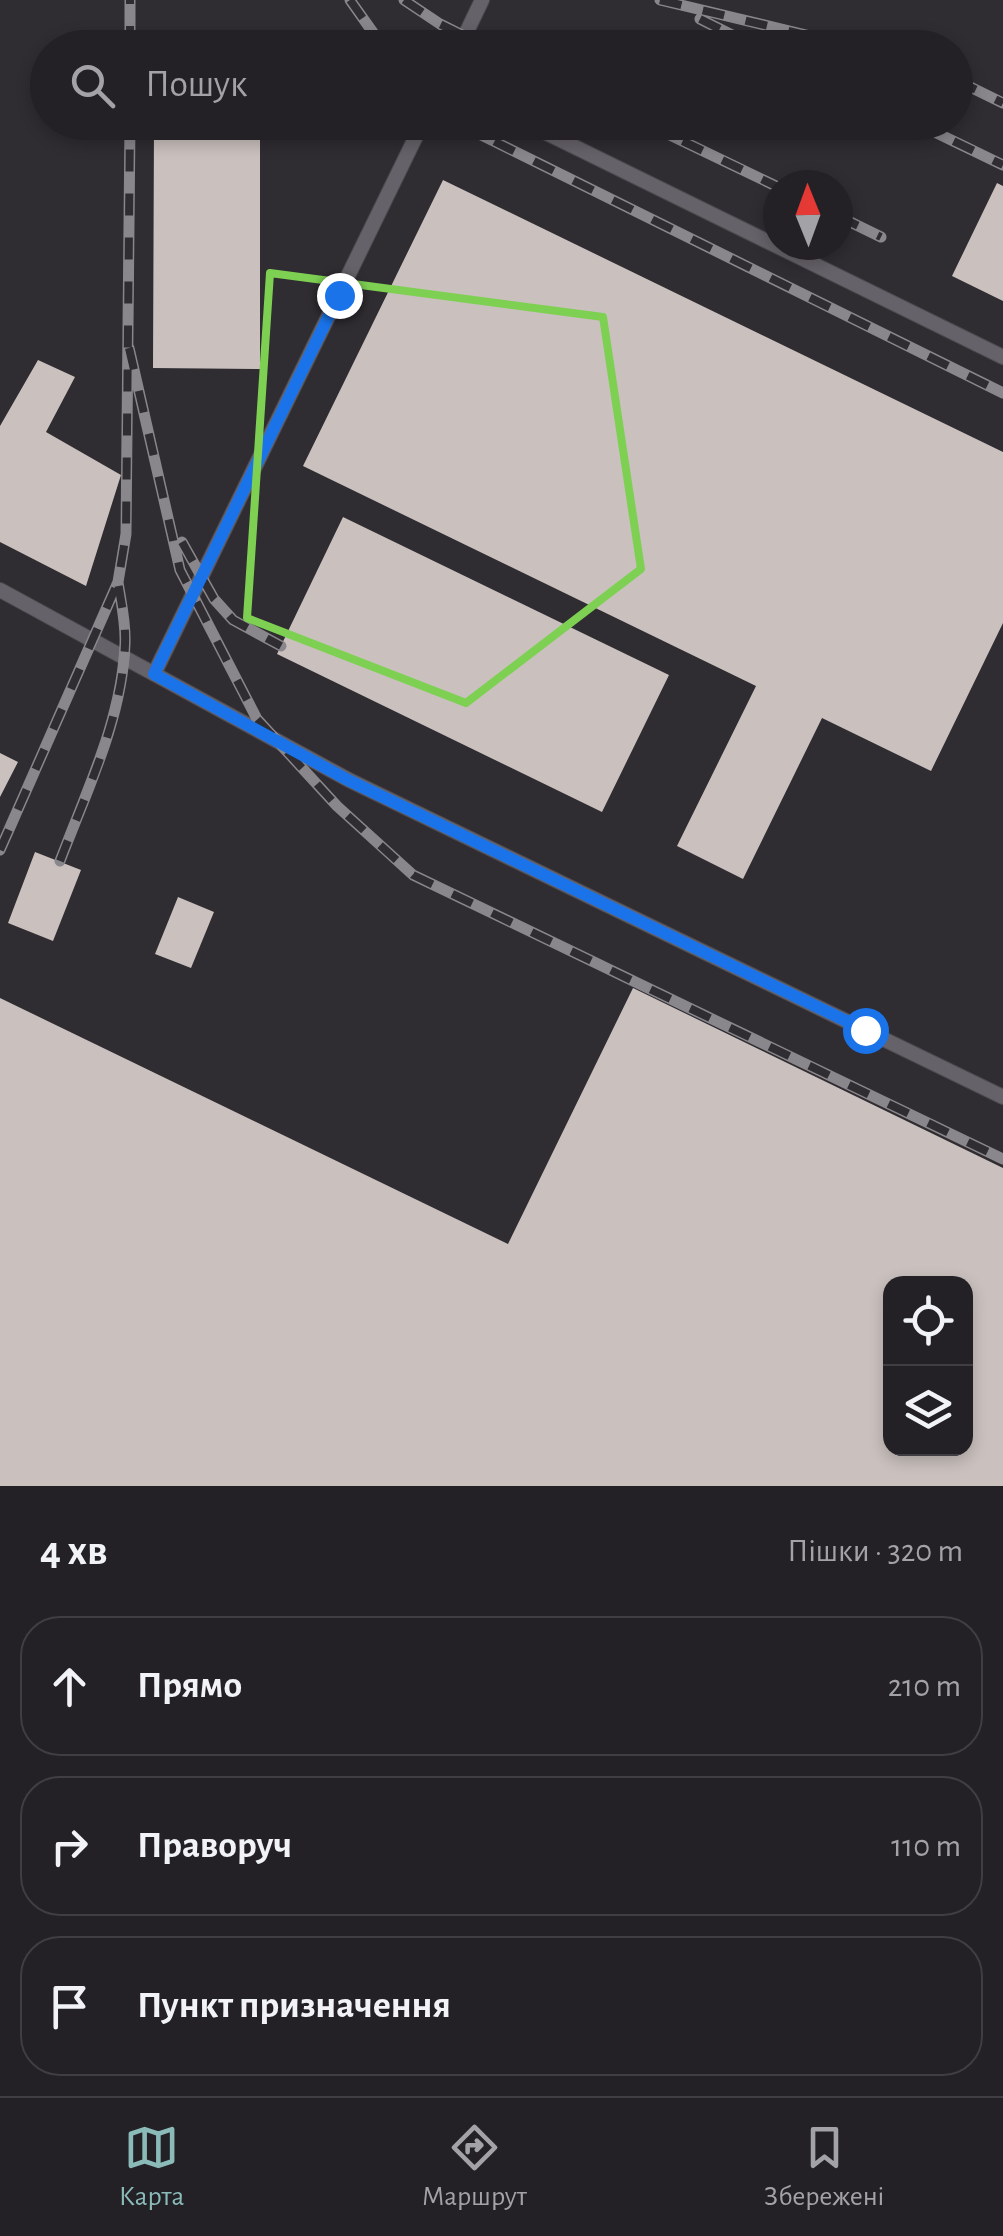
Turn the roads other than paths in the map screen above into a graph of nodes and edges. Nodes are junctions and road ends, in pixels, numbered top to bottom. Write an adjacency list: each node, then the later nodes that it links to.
1 (482, 0): 2 (lane)
2 (468, 30)
3 (414, 140): 7 (lane)
4 (561, 140): 5 (lane)
5 (1003, 357)
6 (0, 590): 7 (lane)
7 (154, 674): 8 (lane)
8 (1003, 1096)

